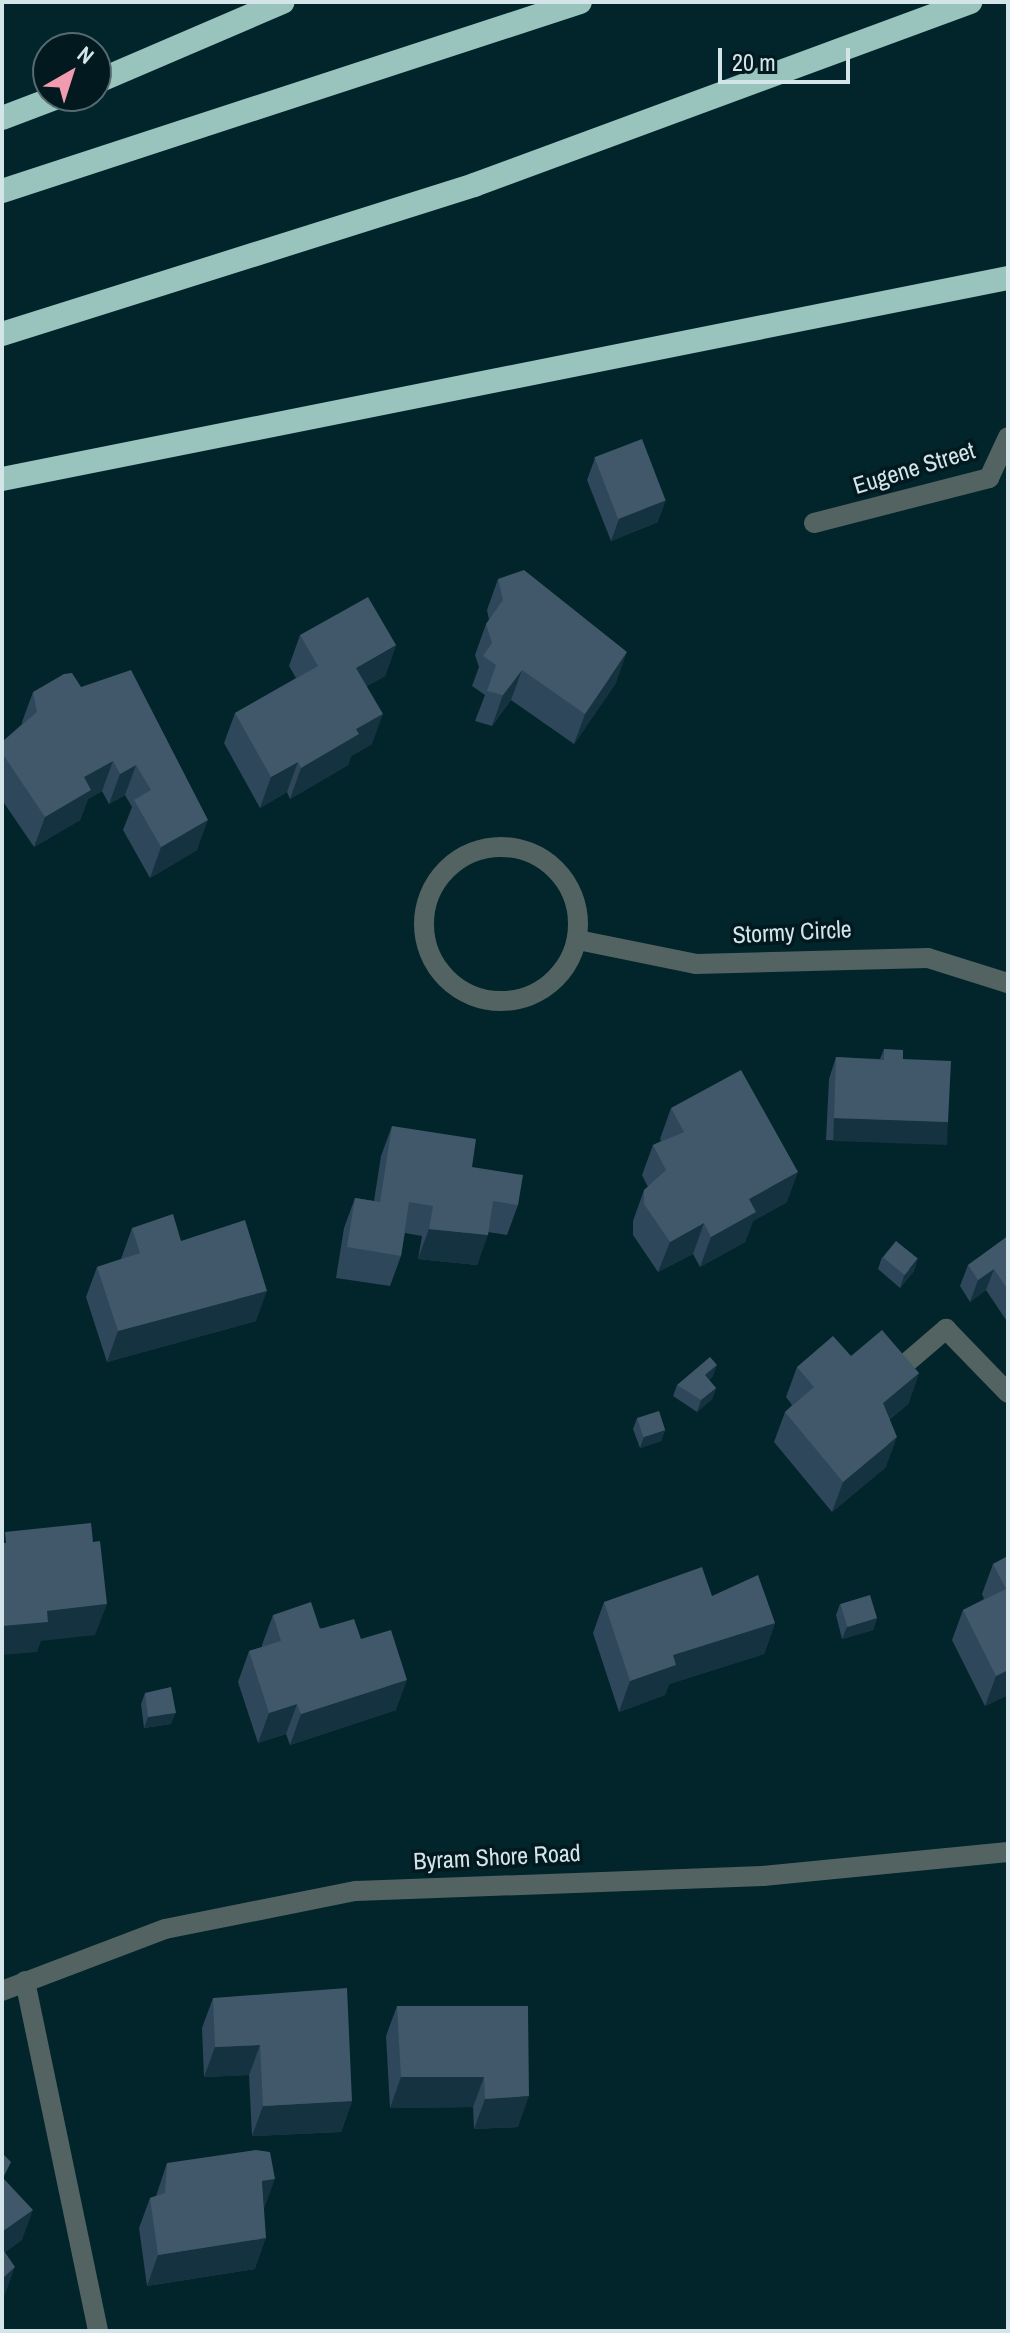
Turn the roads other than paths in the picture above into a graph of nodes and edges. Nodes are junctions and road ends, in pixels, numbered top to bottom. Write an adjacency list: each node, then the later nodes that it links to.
1 (283, 2): 4 (highway)
2 (580, 2): 7 (highway)
3 (970, 2): 9 (highway)
4 (112, 75)
5 (32, 107): 6 (highway)
6 (2, 118)
7 (2, 191)
8 (1008, 278): 11 (highway)
9 (2, 334)
10 (1008, 437): 12 (street, Eugene Street)
11 (2, 479)
12 (814, 523)
13 (578, 940): 13 (street); 14 (street, Stormy Circle)
14 (1008, 983)
15 (897, 1371): 16 (street)
16 (1008, 1393)
17 (1008, 1852): 18 (street, Byram Shore Road)
18 (25, 1981): 19 (street, Byram Shore Road); 20 (street)
19 (2, 1991)
20 (98, 2331)

